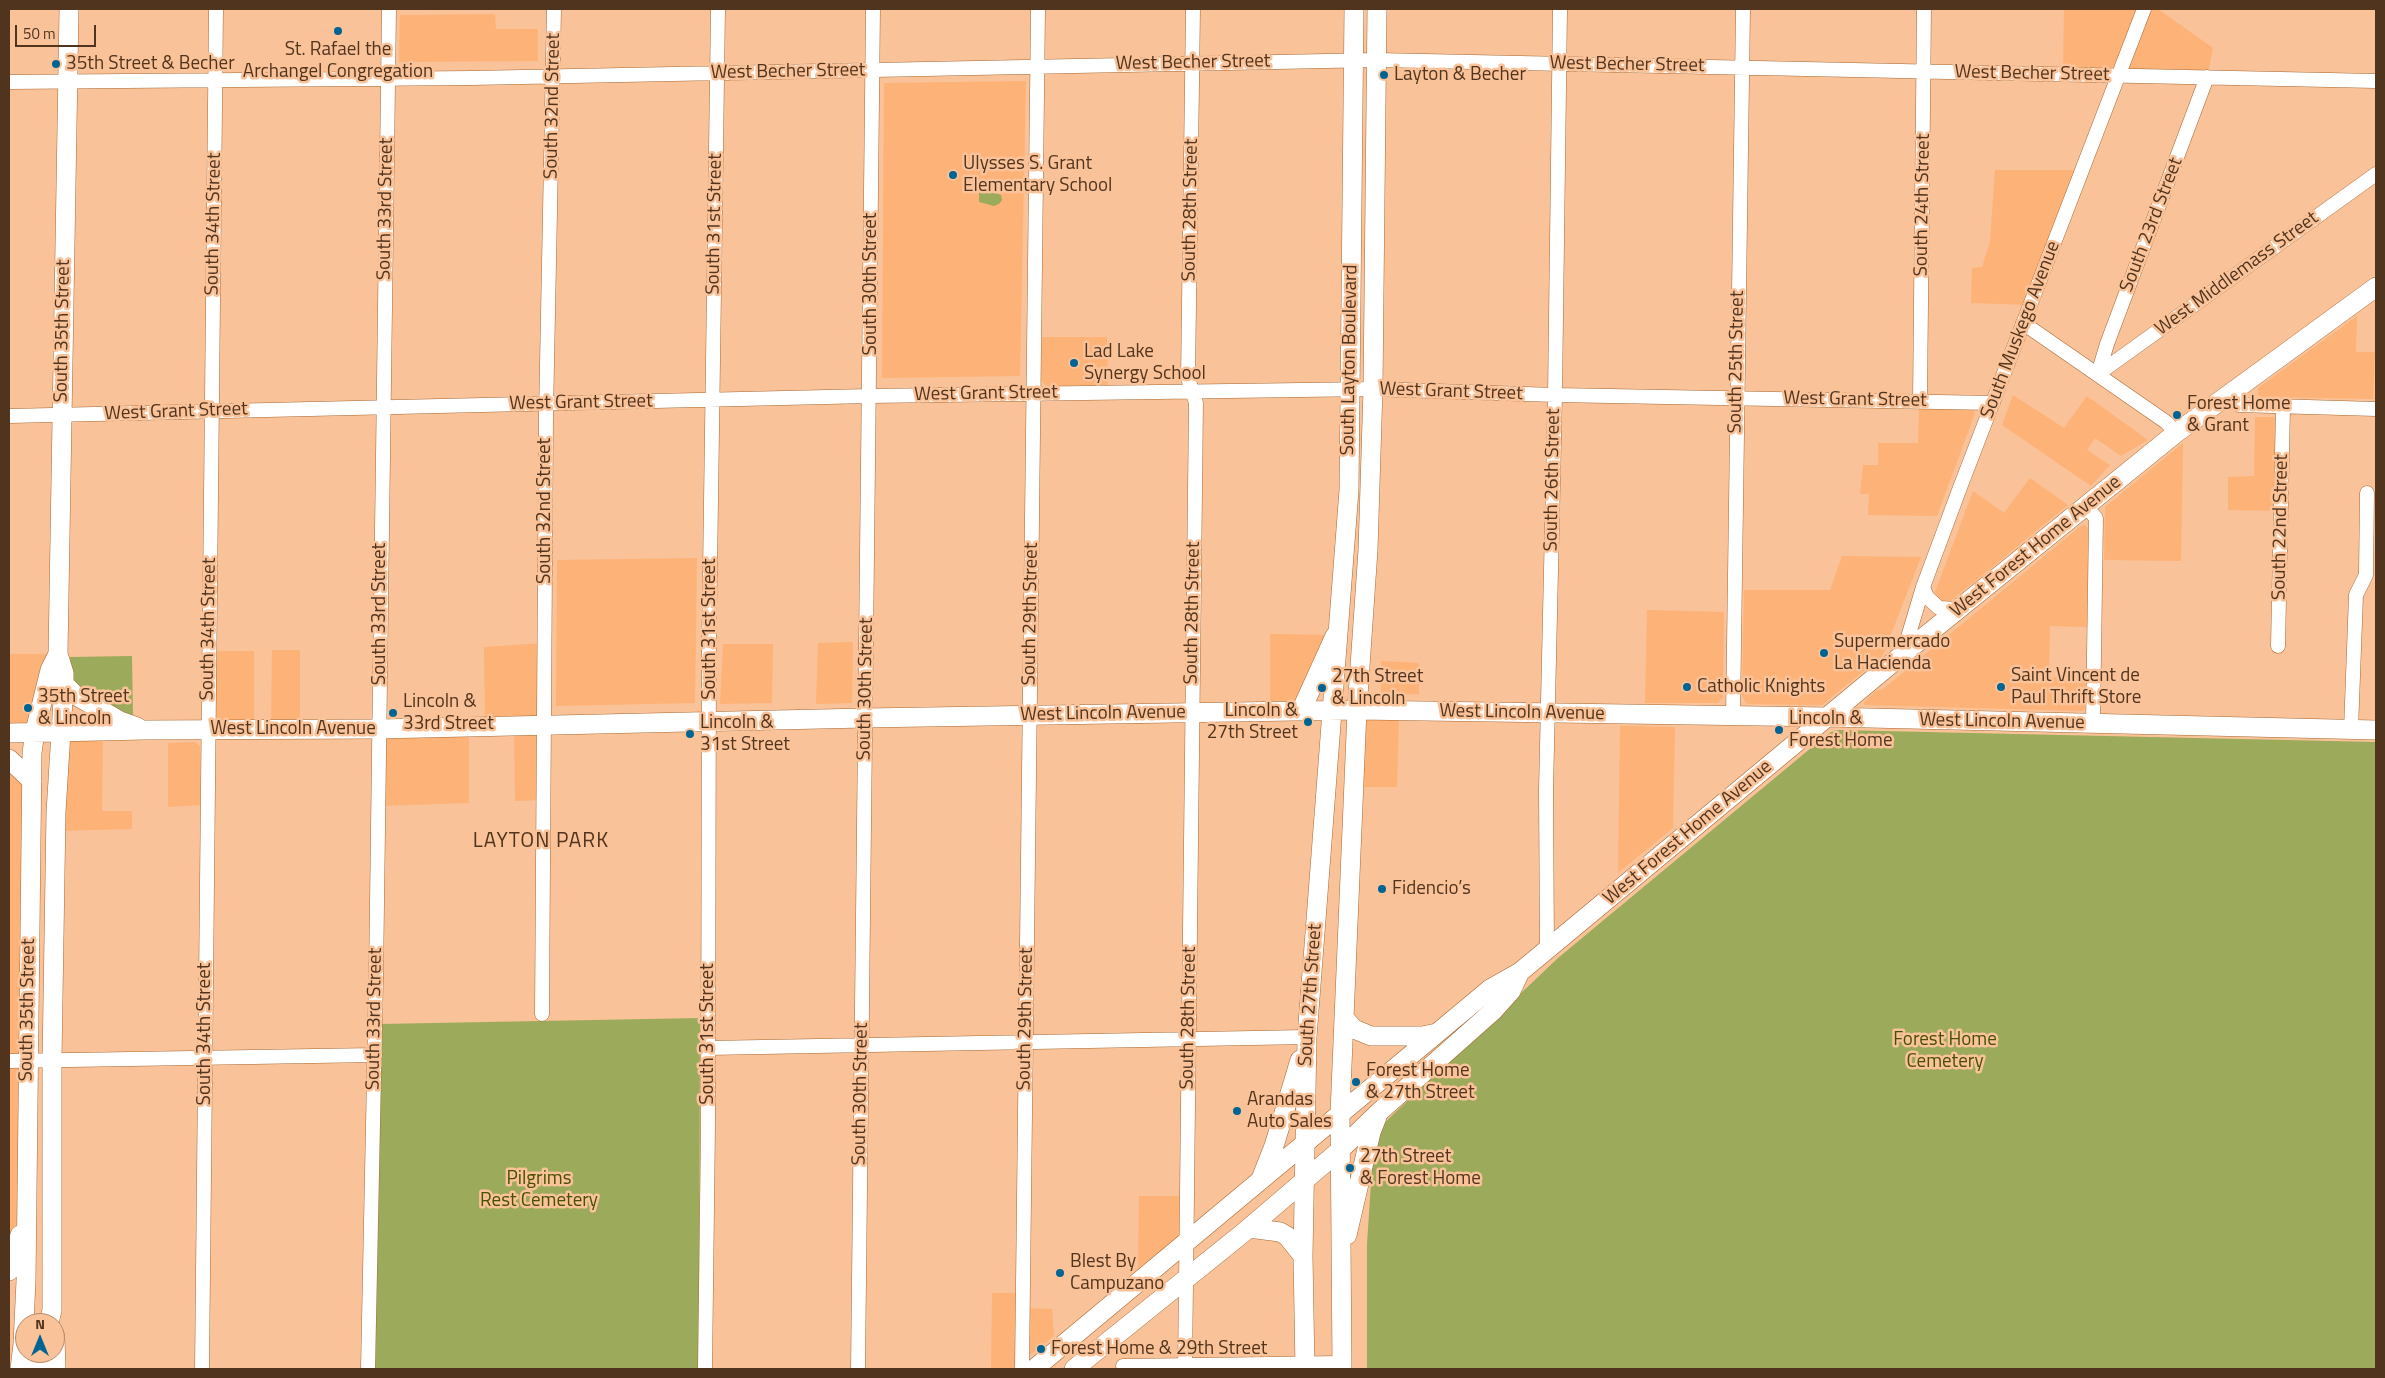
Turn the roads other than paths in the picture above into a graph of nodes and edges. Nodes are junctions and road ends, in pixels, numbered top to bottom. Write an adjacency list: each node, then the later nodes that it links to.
1 (69, 9): 31 (main road, South 35th Street)
2 (216, 9): 28 (street, South 34th Street)
3 (389, 9): 27 (street, South 33rd Street)
4 (554, 9): 24 (street, South 32nd Street)
5 (718, 9): 23 (street, South 31st Street)
6 (873, 9): 21 (street, South 30th Street)
7 (1038, 9): 19 (street, South 29th Street)
8 (1193, 9): 17 (street, South 28th Street)
9 (1354, 9): 15 (main road, South Layton Boulevard)
10 (1377, 9): 16 (main road, South Layton Boulevard)
11 (1560, 9): 18 (street, South 26th Street)
12 (1743, 9): 20 (street, South 25th Street)
13 (1924, 9): 22 (street, South 24th Street)
14 (2144, 9): 25 (street, South Muskego Avenue)
15 (1353, 60): 16 (street, West Becher Street); 17 (street, West Becher Street); 36 (main road, South Layton Boulevard)
16 (1377, 60): 18 (street, West Becher Street); 37 (main road, South Layton Boulevard)
17 (1193, 63): 19 (street, West Becher Street); 38 (street, South 28th Street)
18 (1559, 63): 20 (street, West Becher Street); 41 (street, South 26th Street)
19 (1037, 66): 21 (street, West Becher Street); 39 (street, South 29th Street)
20 (1742, 68): 22 (street, West Becher Street); 43 (street, South 25th Street)
21 (872, 70): 23 (street, West Becher Street); 42 (street, South 30th Street)
22 (1924, 72): 25 (street, West Becher Street); 45 (street, South 24th Street)
23 (717, 73): 24 (street, West Becher Street); 44 (street, South 31st Street)
24 (554, 76): 27 (street, West Becher Street); 47 (street, South 32nd Street)
25 (2119, 76): 26 (street, West Becher Street); 34 (street, South Muskego Avenue)
26 (2208, 77): 29 (street, West Becher Street); 35 (street, South 23rd Street)
27 (388, 79): 28 (street, West Becher Street); 48 (street, South 33rd Street)
28 (216, 81): 31 (street, West Becher Street); 51 (street, South 34th Street)
29 (2376, 81)
30 (9, 82): 31 (street, West Becher Street)
31 (68, 83): 52 (main road, South 35th Street)
32 (2376, 174): 35 (street, West Middlemass Street)
33 (2376, 287): 40 (main road, West Forest Home Avenue)
34 (2023, 323): 35 (street); 46 (street, South Muskego Avenue)
35 (2098, 374): 54 (street)
36 (1350, 389): 37 (street, West Grant Street); 38 (street, West Grant Street); 59 (main road, South Layton Boulevard)
37 (1373, 389): 41 (street, West Grant Street); 65 (main road, South Layton Boulevard)
38 (1192, 392): 39 (street, West Grant Street); 67 (street, South 28th Street)
39 (1033, 393): 42 (street, West Grant Street); 69 (street, South 29th Street)
40 (2230, 393): 49 (street); 54 (main road, West Forest Home Avenue)
41 (1555, 395): 43 (street, West Grant Street); 68 (street, South 26th Street)
42 (870, 396): 44 (street, West Grant Street); 72 (street, South 30th Street)
43 (1736, 398): 45 (street, West Grant Street); 70 (street, South 25th Street)
44 (713, 400): 47 (street, West Grant Street); 73 (street, South 31st Street)
45 (1920, 401): 46 (street, West Grant Street)
46 (1992, 403): 57 (street, South Muskego Avenue)
47 (546, 404): 48 (street, West Grant Street); 75 (street, South 32nd Street)
48 (383, 407): 51 (street, West Grant Street); 77 (street, South 33rd Street)
49 (2282, 407): 50 (street); 60 (street, South 22nd Street)
50 (2376, 409)
51 (212, 411): 52 (street, West Grant Street); 76 (street, South 34th Street)
52 (61, 415): 53 (street, West Grant Street); 61 (main road, South 35th Street)
53 (9, 416)
54 (2176, 434): 56 (main road, West Forest Home Avenue)
55 (2367, 493): 79 (street)
56 (2086, 506): 58 (main road, West Forest Home Avenue); 74 (street)
57 (1923, 587): 58 (street); 62 (street, South Muskego Avenue)
58 (1959, 609): 62 (main road, West Forest Home Avenue)
59 (1339, 625): 64 (main road, South Layton Boulevard); 66 (main road)
60 (2278, 646)
61 (58, 654): 63 (main road, South 35th Street); 81 (main road, South 35th Street)
62 (1903, 654): 71 (main road, West Forest Home Avenue)
63 (64, 684): 78 (main road); 82 (main road, South 35th Street)
64 (1333, 710): 65 (main road, West Lincoln Avenue); 66 (main road, West Lincoln Avenue); 91 (main road, South 27th Street)
65 (1357, 710): 68 (main road, West Lincoln Avenue); 89 (main road, South 27th Street)
66 (1301, 711): 67 (main road, West Lincoln Avenue)
67 (1192, 712): 69 (main road, West Lincoln Avenue); 92 (street, South 28th Street)
68 (1548, 712): 70 (main road, West Lincoln Avenue); 86 (street, South 26th Street)
69 (1030, 715): 72 (main road, West Lincoln Avenue); 93 (street, South 29th Street)
70 (1733, 716): 71 (main road, West Lincoln Avenue)
71 (1827, 717): 74 (main road, West Lincoln Avenue); 86 (main road, West Forest Home Avenue)
72 (866, 718): 73 (main road, West Lincoln Avenue); 94 (street, South 30th Street)
73 (709, 721): 75 (main road, West Lincoln Avenue); 95 (street, South 31st Street)
74 (2093, 724): 79 (main road, West Lincoln Avenue)
75 (544, 725): 77 (main road, West Lincoln Avenue); 88 (street, South 32nd Street)
76 (208, 729): 77 (main road, West Lincoln Avenue); 78 (main road, West Lincoln Avenue); 97 (street, South 34th Street)
77 (379, 729): 96 (street, South 33rd Street)
78 (145, 730): 82 (main road, West Lincoln Avenue)
79 (2351, 730): 80 (main road, West Lincoln Avenue)
80 (2376, 730)
81 (35, 731): 82 (main road, West Lincoln Avenue); 83 (main road, West Lincoln Avenue); 85 (main road, South 35th Street)
82 (60, 732): 99 (main road, South 35th Street)
83 (9, 733)
84 (9, 759): 85 (main road)
85 (32, 781): 98 (main road, South 35th Street)
86 (1547, 950): 87 (main road, West Forest Home Avenue)
87 (1520, 972): 90 (main road, West Forest Home Avenue); 101 (main road, West Forest Home Avenue)
88 (542, 1014)
89 (1344, 1018): 90 (main road); 100 (main road, South 27th Street)
90 (1437, 1033): 100 (main road, West Forest Home Avenue)
91 (1307, 1037): 92 (street); 102 (main road, South 27th Street); 104 (main road)
92 (1188, 1040): 93 (street); 108 (street, South 28th Street)
93 (1025, 1042): 94 (street); 123 (street, South 29th Street)
94 (862, 1046): 95 (street); 122 (street, South 30th Street)
95 (708, 1048): 121 (street, South 31st Street)
96 (375, 1055): 97 (street); 120 (street, South 33rd Street)
97 (204, 1059): 99 (street); 119 (street, South 34th Street)
98 (18, 1061): 99 (street); 106 (main road, South 35th Street)
99 (52, 1061): 113 (main road, South 35th Street)
100 (1340, 1113): 102 (main road, West Forest Home Avenue); 103 (main road, South 27th Street)
101 (1378, 1113): 103 (main road, West Forest Home Avenue); 110 (main road)
102 (1304, 1144): 104 (main road, West Forest Home Avenue); 105 (main road, South 27th Street)
103 (1339, 1151): 105 (main road, West Forest Home Avenue); 110 (main road, South 27th Street)
104 (1260, 1180): 108 (main road, West Forest Home Avenue)
105 (1304, 1181): 107 (main road, West Forest Home Avenue); 109 (main road, South 27th Street)
106 (26, 1218): 111 (main road); 118 (main road, South 35th Street)
107 (1249, 1228): 109 (main road); 112 (main road, West Forest Home Avenue)
108 (1186, 1242): 112 (street, South 28th Street); 124 (main road, West Forest Home Avenue)
109 (1303, 1256): 115 (main road, South 27th Street)
110 (1340, 1266): 116 (main road, South 27th Street)
111 (9, 1271)
112 (1186, 1280): 117 (street, South 28th Street); 125 (main road, West Forest Home Avenue)
113 (52, 1313)
114 (1123, 1366): 117 (street)
115 (1305, 1366): 116 (street); 117 (street)
116 (1342, 1366)
117 (1186, 1367)
118 (20, 1369)
119 (202, 1369)
120 (368, 1369)
121 (705, 1369)
122 (858, 1369)
123 (1022, 1369)
124 (1034, 1369)
125 (1074, 1369)

